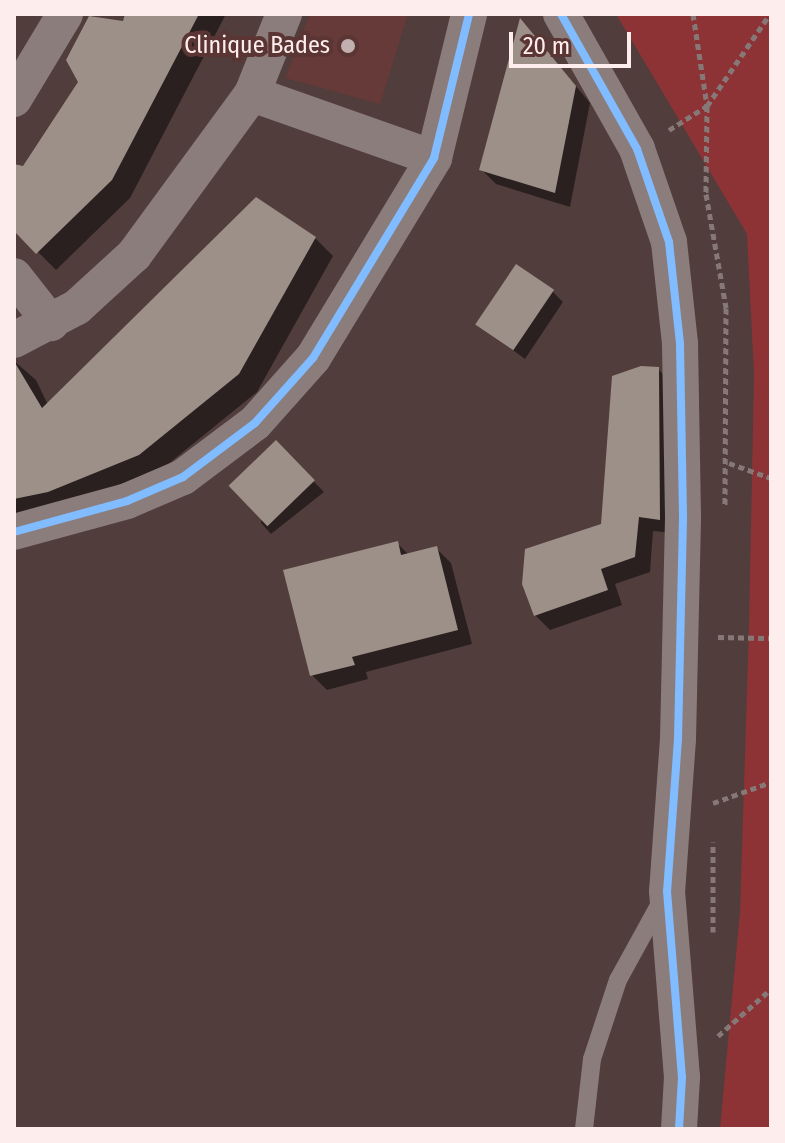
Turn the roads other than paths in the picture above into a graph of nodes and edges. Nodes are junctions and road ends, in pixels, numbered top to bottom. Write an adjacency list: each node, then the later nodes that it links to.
1 (284, 14): 5 (street)
2 (469, 14): 7 (street)
3 (561, 14): 12 (street)
4 (53, 18): 6 (street)
5 (252, 94): 7 (street); 9 (street)
6 (14, 99)
7 (434, 158): 11 (street)
8 (14, 276): 9 (street)
9 (51, 323): 10 (street)
10 (14, 340)
11 (14, 532)
12 (667, 891): 13 (lane); 14 (street)
13 (584, 1129)
14 (679, 1129)

